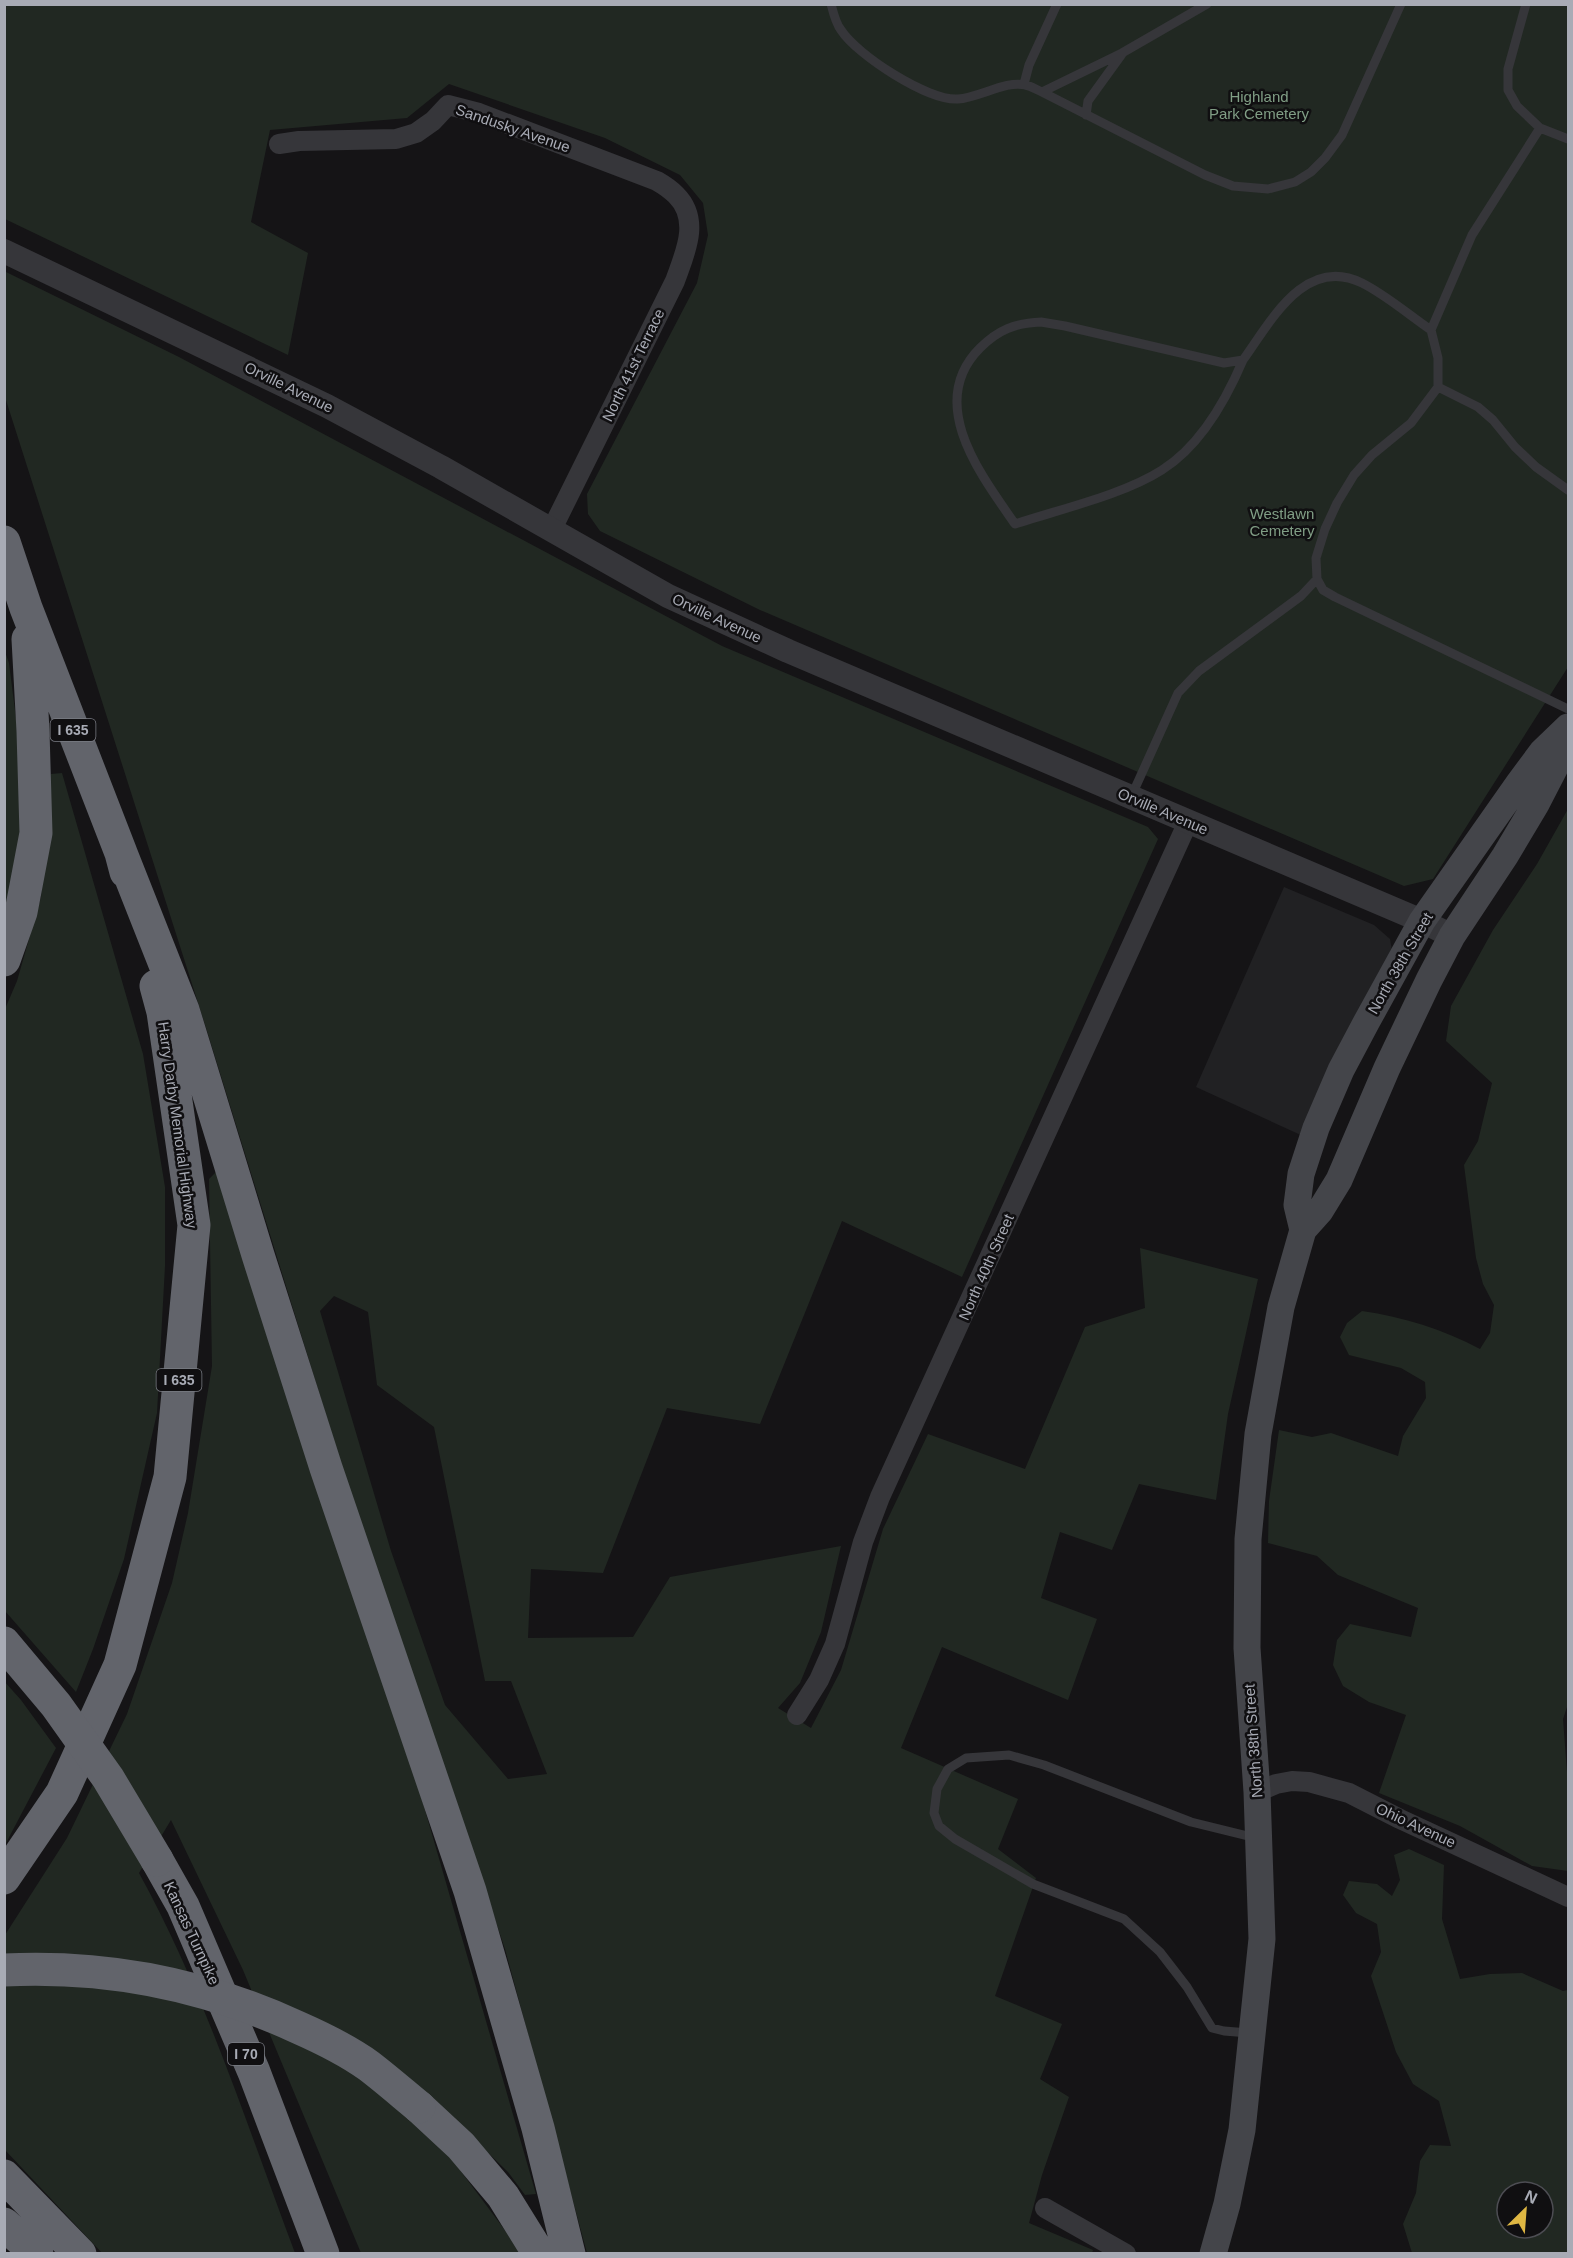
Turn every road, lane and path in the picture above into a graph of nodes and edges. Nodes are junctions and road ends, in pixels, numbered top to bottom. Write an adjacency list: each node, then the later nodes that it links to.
1 (831, 4): 7 (lane)
2 (1057, 4): 7 (lane)
3 (1208, 4): 6 (lane)
4 (1401, 4): 9 (lane)
5 (1526, 4): 10 (lane)
6 (1122, 52): 8 (lane); 9 (lane)
7 (1024, 84): 8 (lane)
8 (1042, 92): 9 (lane)
9 (1086, 115)
10 (1540, 128): 11 (lane); 15 (lane)
11 (1569, 139)
12 (279, 144): 13 (street, Sandusky Avenue)
13 (677, 196): 19 (street, North 41st Terrace)
14 (4, 251): 19 (street, Orville Avenue)
15 (1431, 330): 16 (lane); 17 (lane)
16 (1243, 360): 16 (lane)
17 (1438, 387): 18 (lane); 21 (lane)
18 (1569, 490)
19 (551, 531): 26 (street, Orville Avenue)
20 (4, 542): 22 (highway, Harry Darby Memorial Highway / I 635)
21 (1317, 579): 23 (lane); 26 (lane)
22 (26, 608): 28 (highway, Harry Darby Memorial Highway / I 635); 31 (highway)
23 (1569, 709)
24 (1569, 727): 29 (main road, North 38th Street)
25 (1569, 742): 30 (main road, North 38th Street)
26 (1131, 797): 27 (street, Orville Avenue)
27 (1188, 822): 29 (street, Orville Avenue); 34 (street, North 40th Street)
28 (121, 853): 37 (highway, Harry Darby Memorial Highway / I 635); 48 (highway)
29 (1422, 921): 30 (street, Orville Avenue); 32 (main road, North 38th Street)
30 (1452, 936): 32 (main road, North 38th Street)
31 (4, 960)
32 (1303, 1230): 35 (main road, North 38th Street)
33 (4, 1643): 46 (highway, Kansas Turnpike / I 70, bridge)
34 (797, 1715)
35 (1257, 1792): 36 (main road, North 38th Street); 38 (street, Ohio Avenue)
36 (1258, 1839): 40 (main road, North 38th Street); 40 (lane)
37 (4, 1878)
38 (1569, 1897)
39 (4, 1970): 47 (highway, bridge)
40 (1252, 2033): 50 (main road, North 38th Street)
41 (4, 2176): 45 (highway)
42 (1045, 2208): 49 (street)
43 (4, 2224): 44 (highway)
44 (37, 2253)
45 (80, 2253)
46 (323, 2253)
47 (539, 2253)
48 (569, 2253)
49 (1126, 2253)
50 (1213, 2253)

